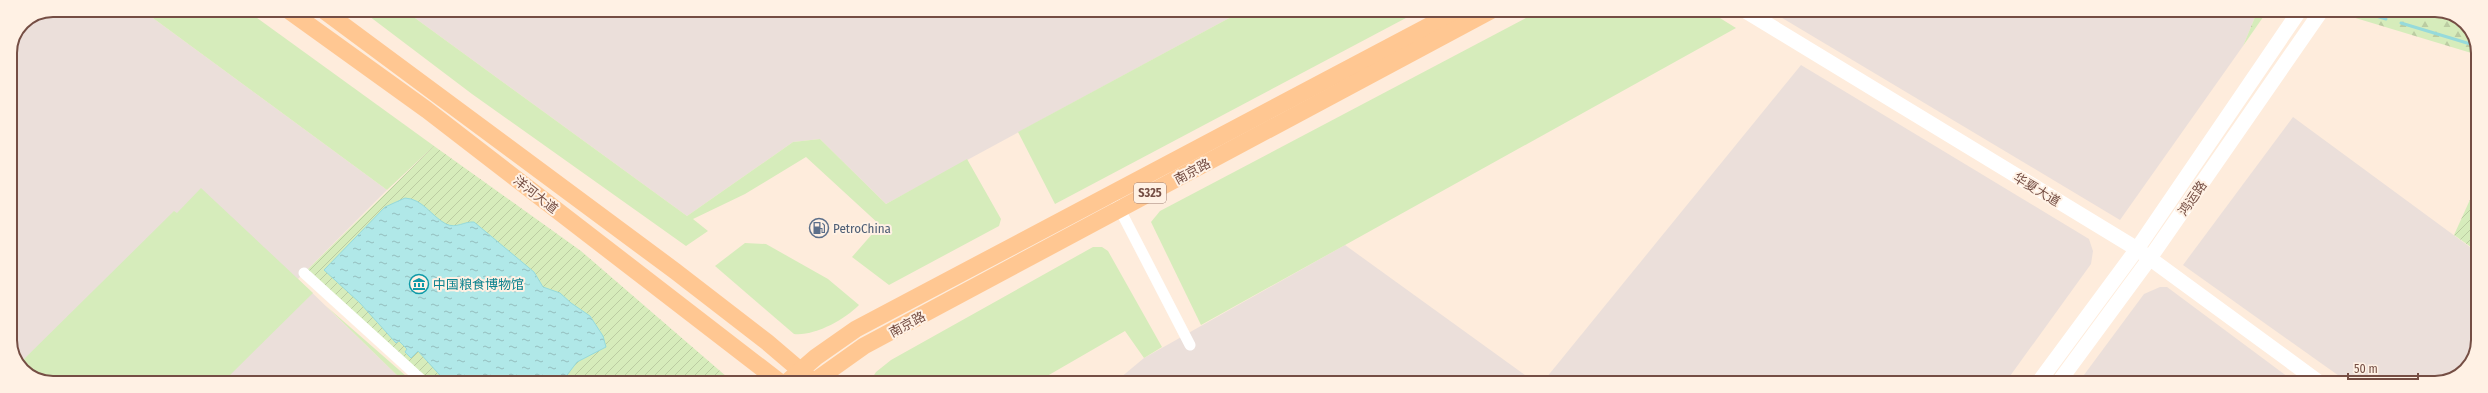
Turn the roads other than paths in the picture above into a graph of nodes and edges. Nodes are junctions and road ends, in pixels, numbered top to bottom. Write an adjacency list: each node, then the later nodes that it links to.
1 (298, 17): 16 (main road, 洋河大道)
2 (332, 17): 14 (main road, 洋河大道)
3 (1447, 17): 8 (main road, 南京路 / S325)
4 (1479, 17): 9 (main road, 南京路 / S325)
5 (1755, 17): 10 (street, 华夏大道)
6 (2295, 17): 10 (street, 鸿运路)
7 (2317, 17): 11 (street, 鸿运路)
8 (1111, 194): 9 (street); 14 (main road, 南京路 / S325)
9 (1120, 210): 13 (street); 19 (main road, 南京路 / S325)
10 (2136, 249): 11 (street, 华夏大道); 20 (street, 鸿运路)
11 (2150, 258): 21 (street, 鸿运路); 22 (street, 华夏大道)
12 (304, 273): 15 (street)
13 (1190, 345)
14 (800, 370): 17 (main road, 南京路 / S325); 18 (main road, 洋河大道)
15 (417, 376)
16 (771, 376)
17 (794, 376)
18 (806, 376)
19 (823, 376)
20 (2043, 376)
21 (2063, 376)
22 (2310, 376)

